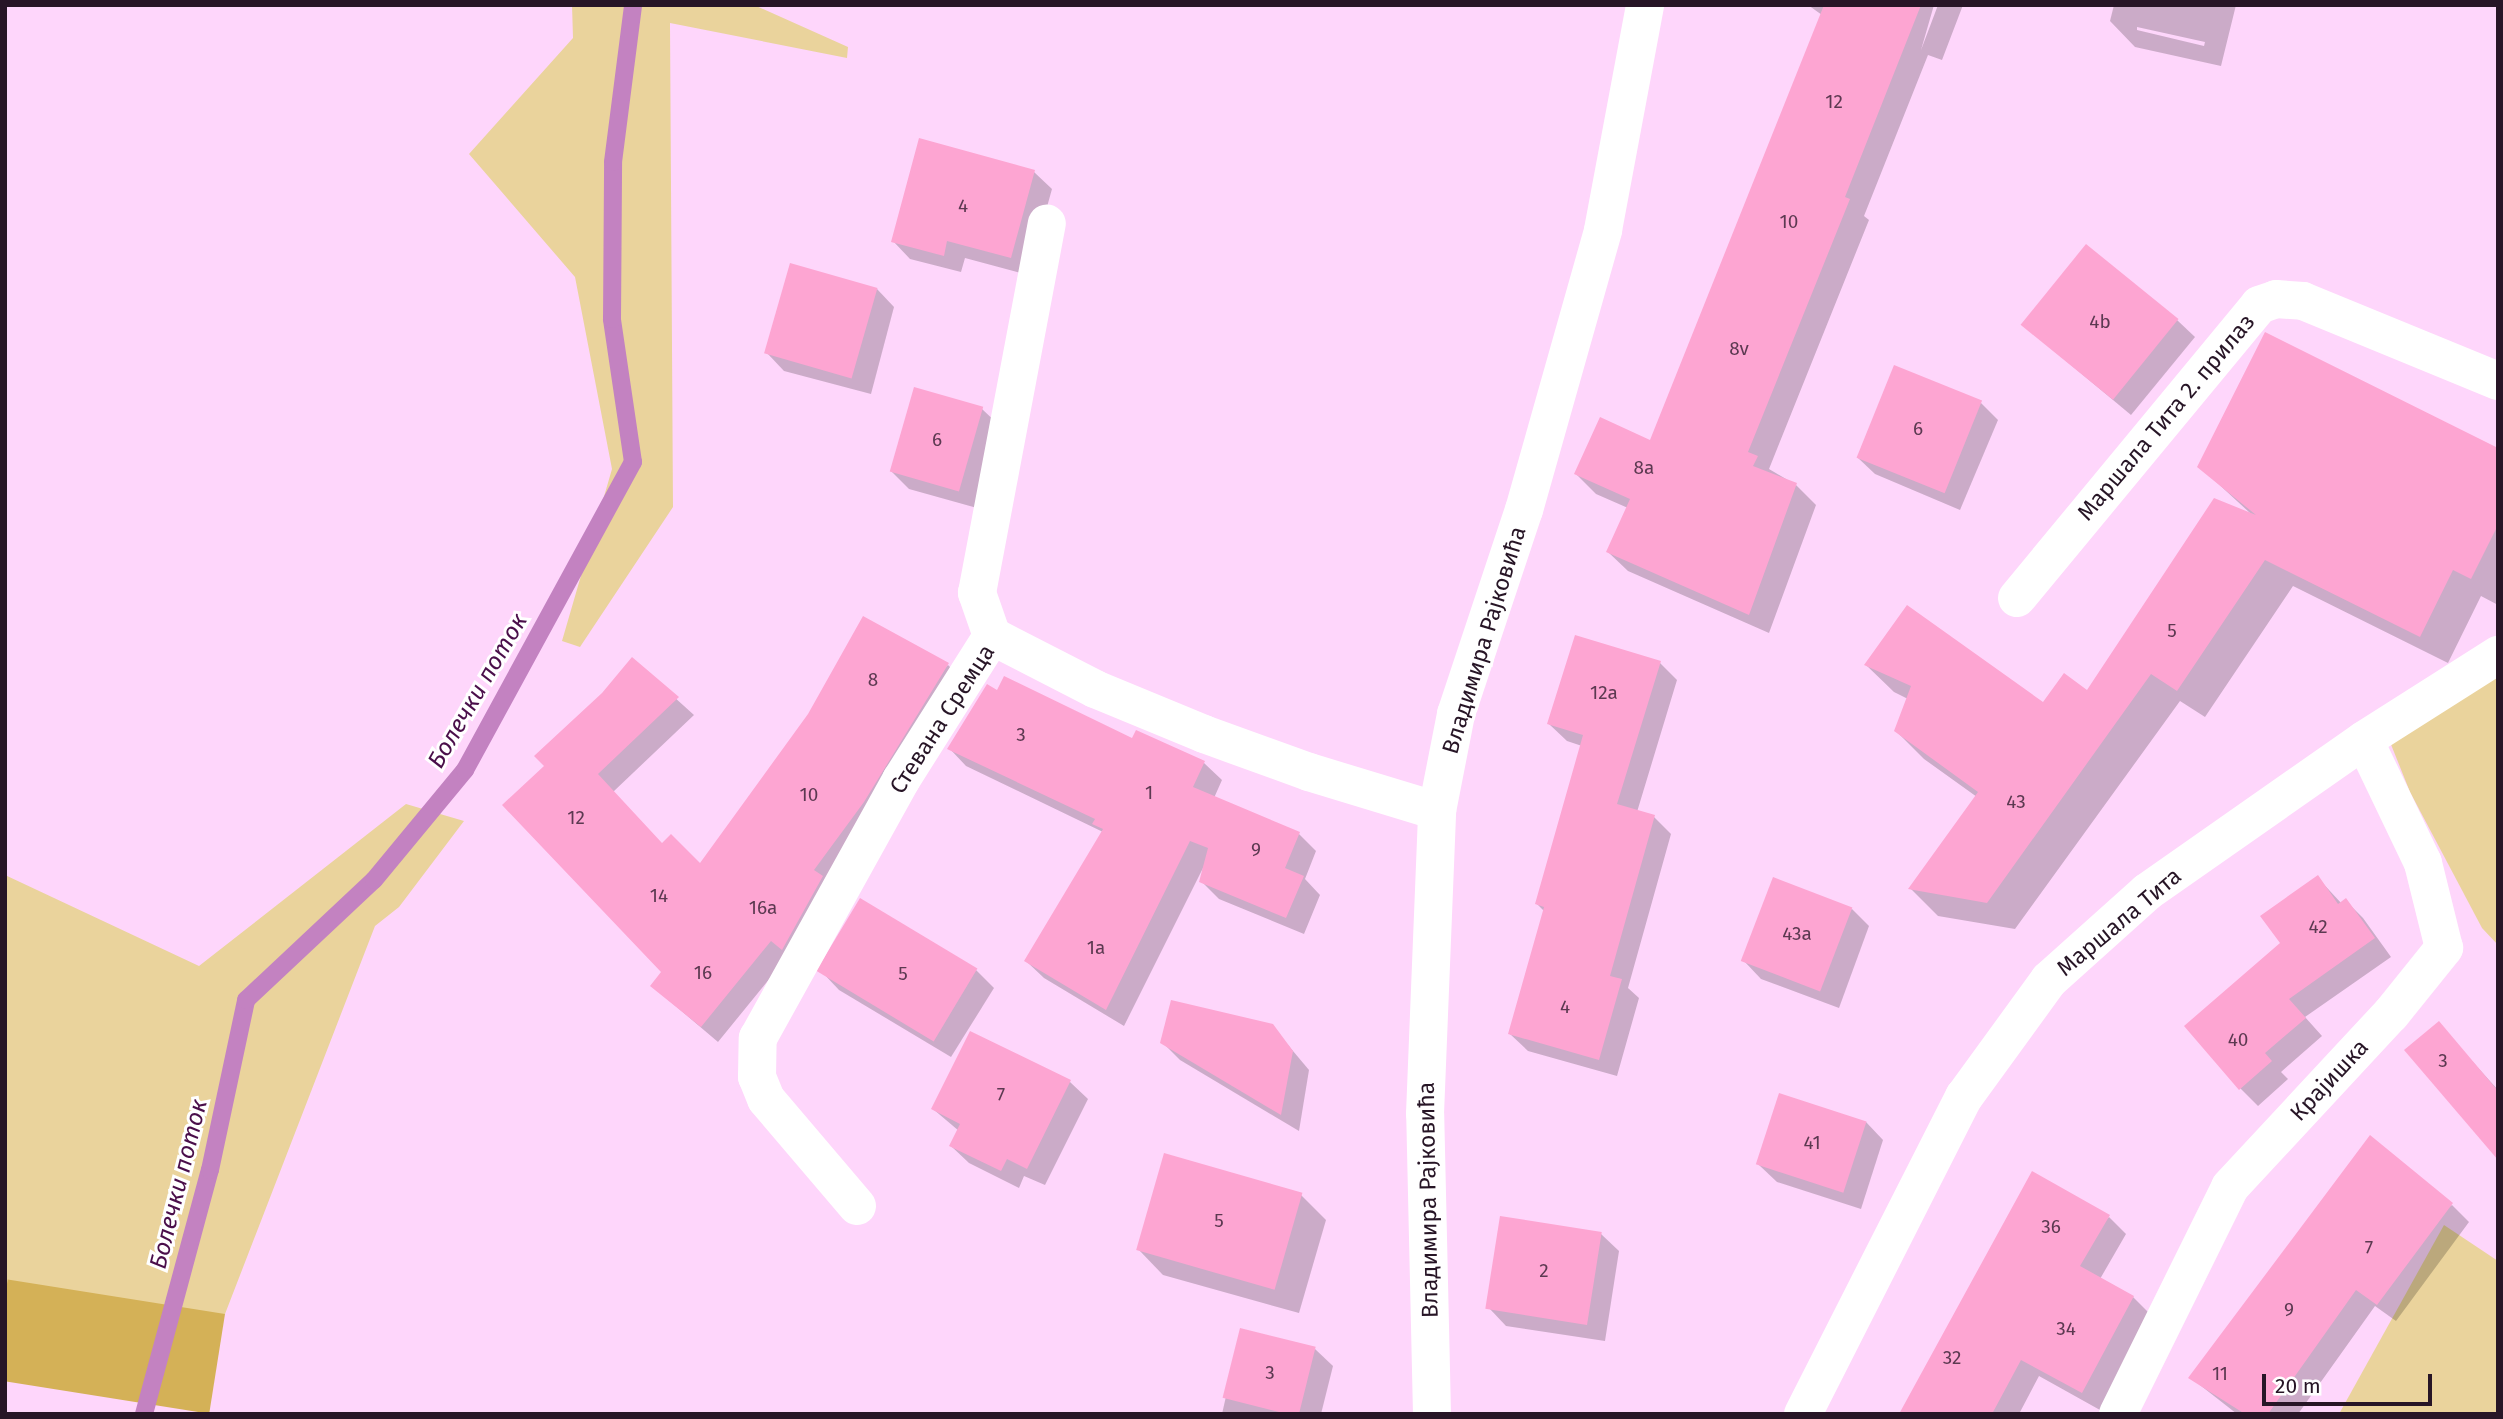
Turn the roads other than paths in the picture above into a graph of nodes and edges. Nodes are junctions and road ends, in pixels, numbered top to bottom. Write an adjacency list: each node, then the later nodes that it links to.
1 (1645, 5): 8 (street, Владимира Рајковића)
2 (1047, 225): 5 (street)
3 (2498, 381): 4 (street, Маршала Тита 2. прилаз)
4 (2017, 598)
5 (992, 636): 8 (street, Стевана Сремца); 9 (street, Стевана Сремца)
6 (2498, 654): 7 (street, Маршала Тита)
7 (2364, 740): 11 (street, Маршала Тита); 12 (street, Крајишка)
8 (1437, 811): 10 (street, Владимира Рајковића)
9 (857, 1206)
10 (1432, 1414)
11 (1804, 1414)
12 (2118, 1414)

